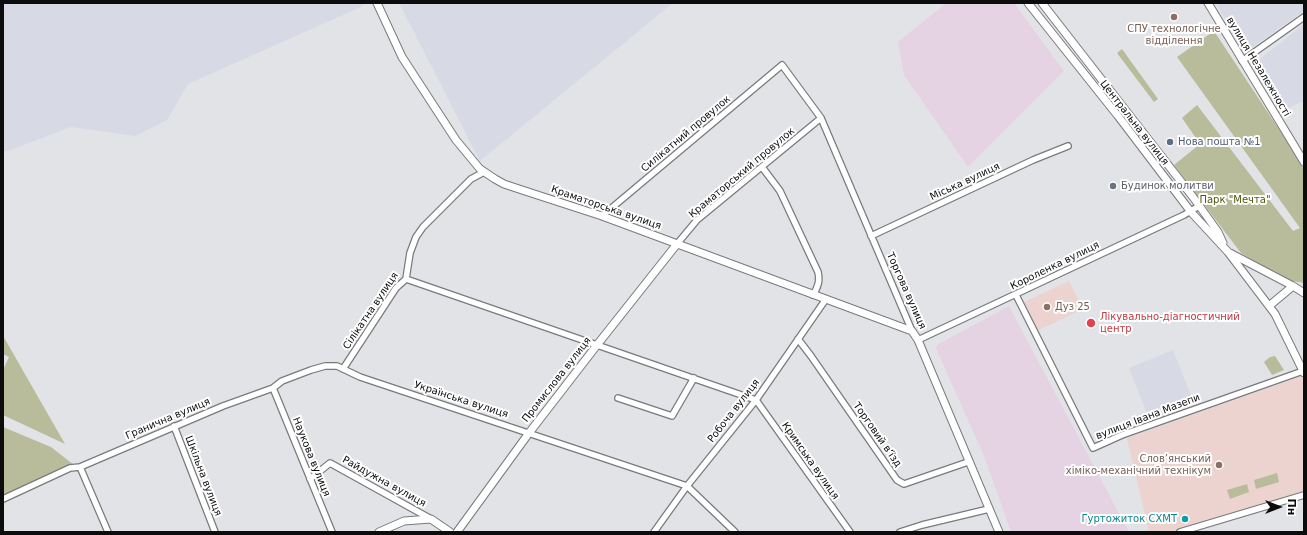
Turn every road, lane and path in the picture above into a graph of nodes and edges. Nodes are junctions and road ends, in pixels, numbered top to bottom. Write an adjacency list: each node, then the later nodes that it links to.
1 (377, 3): 12 (street, Краматорська вулиця)
2 (1028, 3): 14 (street, Центральна вулиця)
3 (1042, 3): 13 (street, Центральна вулиця)
4 (1208, 3): 6 (street, вулиця Незалежності)
5 (1304, 18): 6 (street)
6 (1242, 61): 10 (street, вулиця Незалежності)
7 (782, 66): 8 (street, Торгова вулиця); 15 (street, Силікатний провулок)
8 (821, 118): 11 (street, Краматорський провулок); 16 (street, Торгова вулиця)
9 (1068, 146): 16 (street, Міська вулиця)
10 (1304, 162)
11 (762, 167): 17 (street, Краматорський провулок); 22 (street)
12 (484, 172): 15 (street, Краматорська вулиця); 19 (street, Сілікатна вулиця)
13 (1199, 206): 14 (street, Короленка вулиця); 18 (street, Центральна вулиця)
14 (1191, 212): 18 (street, Центральна вулиця); 23 (street, Короленка вулиця)
15 (602, 216): 17 (street, Краматорська вулиця)
16 (872, 236): 26 (street, Торгова вулиця)
17 (677, 244): 22 (street, Краматорська вулиця); 29 (street, Промислова вулиця)
18 (1228, 252): 20 (street); 25 (street, Центральна вулиця)
19 (406, 279): 29 (street); 30 (street, Сілікатна вулиця)
20 (1293, 286): 21 (street); 25 (street)
21 (1304, 293)
22 (813, 295): 24 (street, Краматорська вулиця)
23 (1016, 295): 28 (street, Короленка вулиця); 31 (street, вулиця Івана Мазепи)
24 (826, 299): 26 (street, Краматорська вулиця); 27 (street, Робоча вулиця)
25 (1269, 306): 31 (street, Центральна вулиця)
26 (912, 331): 28 (street, Торгова вулиця)
27 (798, 339): 35 (street, Робоча вулиця); 38 (street, Торговий в’їзд)
28 (918, 340): 38 (street, Торгова вулиця)
29 (597, 345): 32 (street); 37 (street, Промислова вулиця)
30 (342, 369): 33 (street, Гранична вулиця); 37 (street, Українська вулиця)
31 (1303, 372)
32 (694, 378): 34 (street); 35 (street)
33 (273, 388): 36 (street, Гранична вулиця); 40 (street, Наукова вулиця)
34 (618, 398)
35 (756, 400): 41 (street, Робоча вулиця); 54 (street, Кримська вулиця)
36 (174, 426): 39 (street, Гранична вулиця); 47 (street, Шкільна вулиця)
37 (529, 433): 41 (street, Українська вулиця); 51 (street, Промислова вулиця)
38 (968, 462): 44 (street, Торгова вулиця)
39 (80, 467): 43 (street, Гранична вулиця); 46 (street)
40 (310, 479): 45 (street, Райдужна вулиця); 48 (street, Наукова вулиця)
41 (687, 486): 52 (street, Робоча вулиця); 53 (street)
42 (1304, 495): 57 (street)
43 (3, 499)
44 (988, 509): 55 (street); 56 (street, Торгова вулиця)
45 (431, 519): 49 (street); 50 (street, Райдужна вулиця)
46 (108, 532)
47 (215, 532)
48 (332, 532)
49 (379, 532)
50 (450, 532)
51 (457, 532)
52 (654, 532)
53 (735, 532)
54 (850, 532)
55 (900, 532)
56 (999, 532)
57 (1180, 532)

